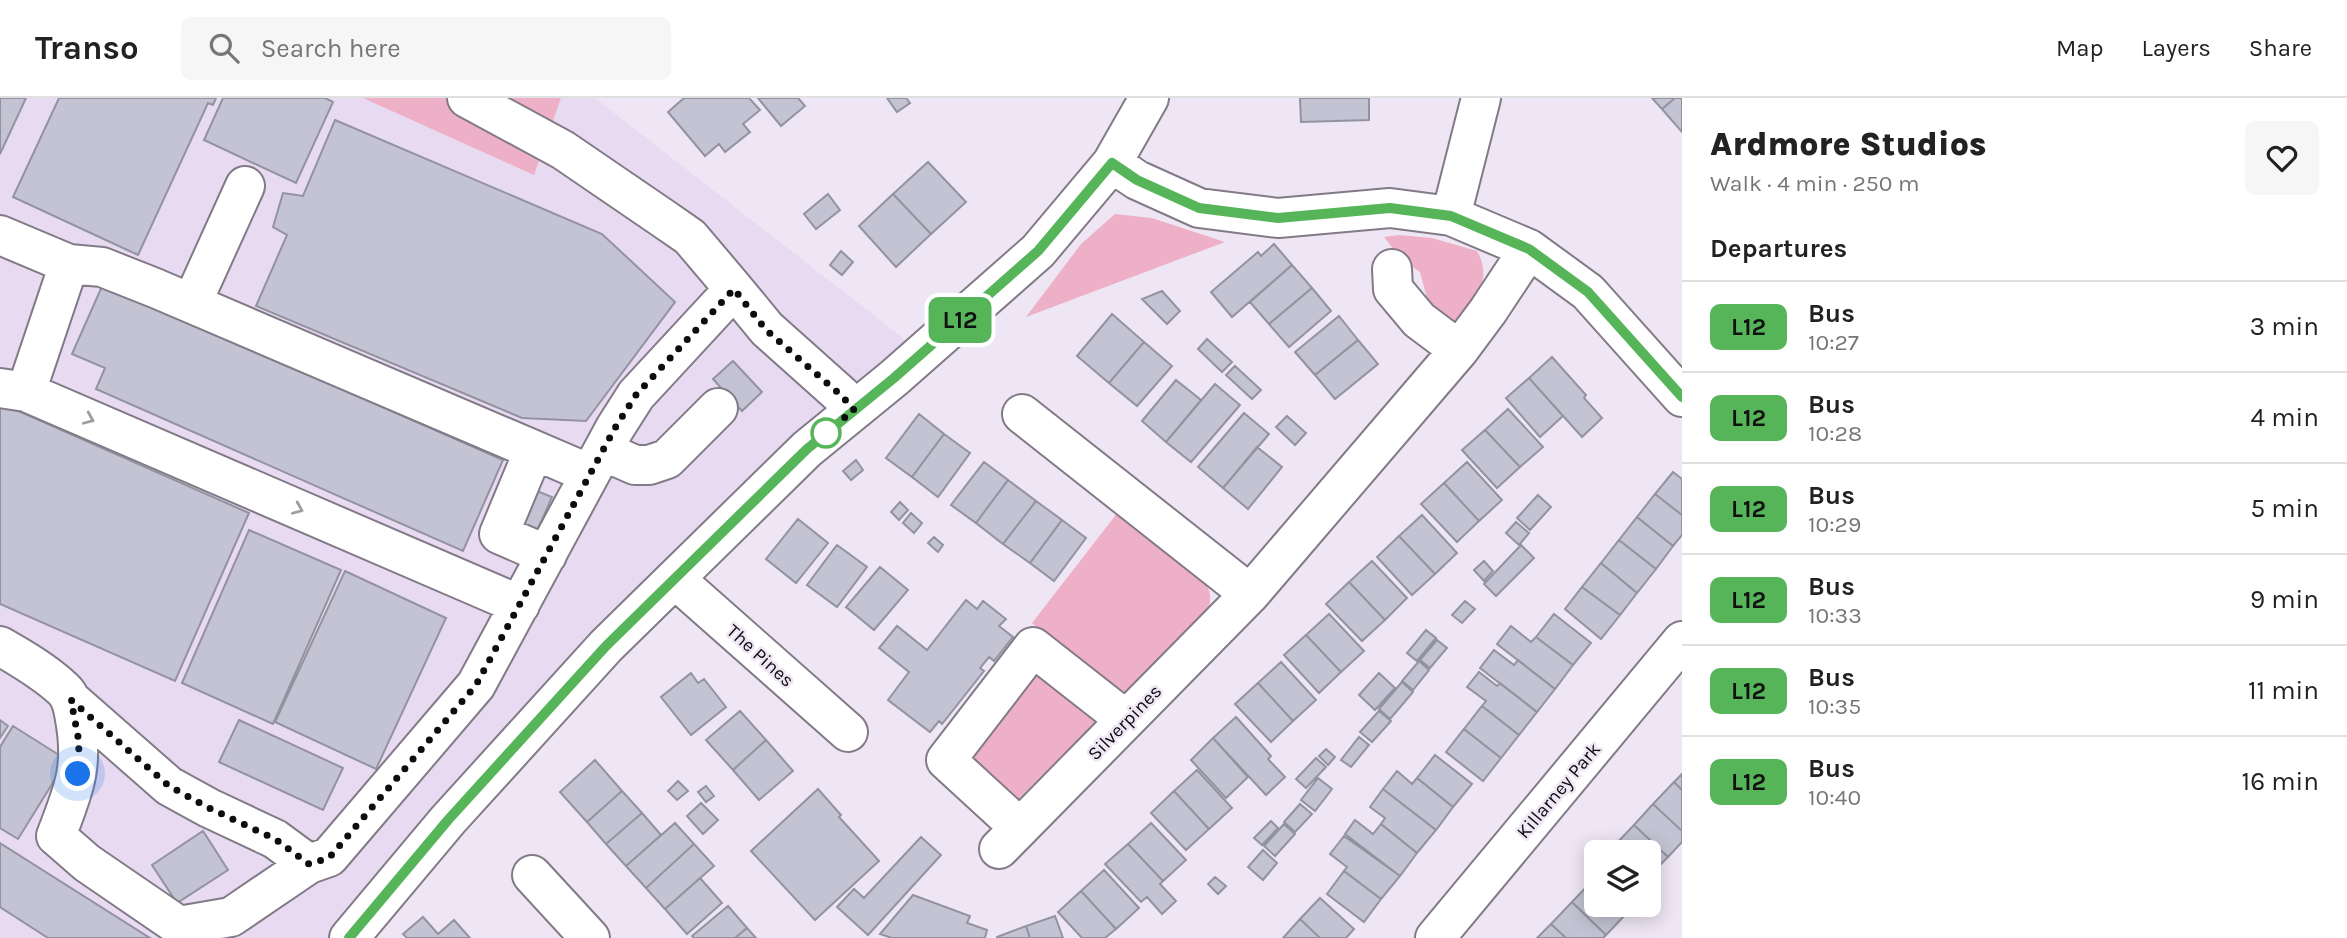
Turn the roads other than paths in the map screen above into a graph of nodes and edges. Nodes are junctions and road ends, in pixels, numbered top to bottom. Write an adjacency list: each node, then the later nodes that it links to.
1 (467, 98): 11 (street)
2 (1149, 98): 4 (street)
3 (1481, 98): 6 (street)
4 (1112, 163): 6 (street); 17 (street)
5 (245, 186): 12 (street)
6 (1451, 216): 8 (street)
7 (0, 235): 9 (street)
8 (1529, 249): 13 (street, Silverpines); 15 (street)
9 (69, 264): 12 (street); 14 (street)
10 (1392, 269): 13 (street)
11 (734, 289): 17 (street); 20 (street)
12 (192, 303): 19 (street)
13 (1459, 350): 23 (street, Silverpines)
14 (13, 390): 24 (street, one-way to 24)
15 (1682, 397)
16 (718, 408): 20 (street)
17 (854, 410): 22 (street)
18 (1022, 414): 23 (street)
19 (534, 450): 20 (street); 21 (street)
20 (596, 463): 21 (street)
21 (547, 555): 24 (street)
22 (675, 579): 29 (street, The Pines); 32 (street)
23 (1250, 594): 28 (street, Silverpines)
24 (520, 605): 30 (street)
25 (0, 646): 27 (street)
26 (1680, 647): 34 (street, Killarney Park)
27 (71, 700): 30 (street); 30 (street)
28 (1126, 720): 28 (street, Silverpines)
29 (848, 732)
30 (309, 864)
31 (532, 875): 33 (street)
32 (349, 938)
33 (590, 938)
34 (1435, 938)

